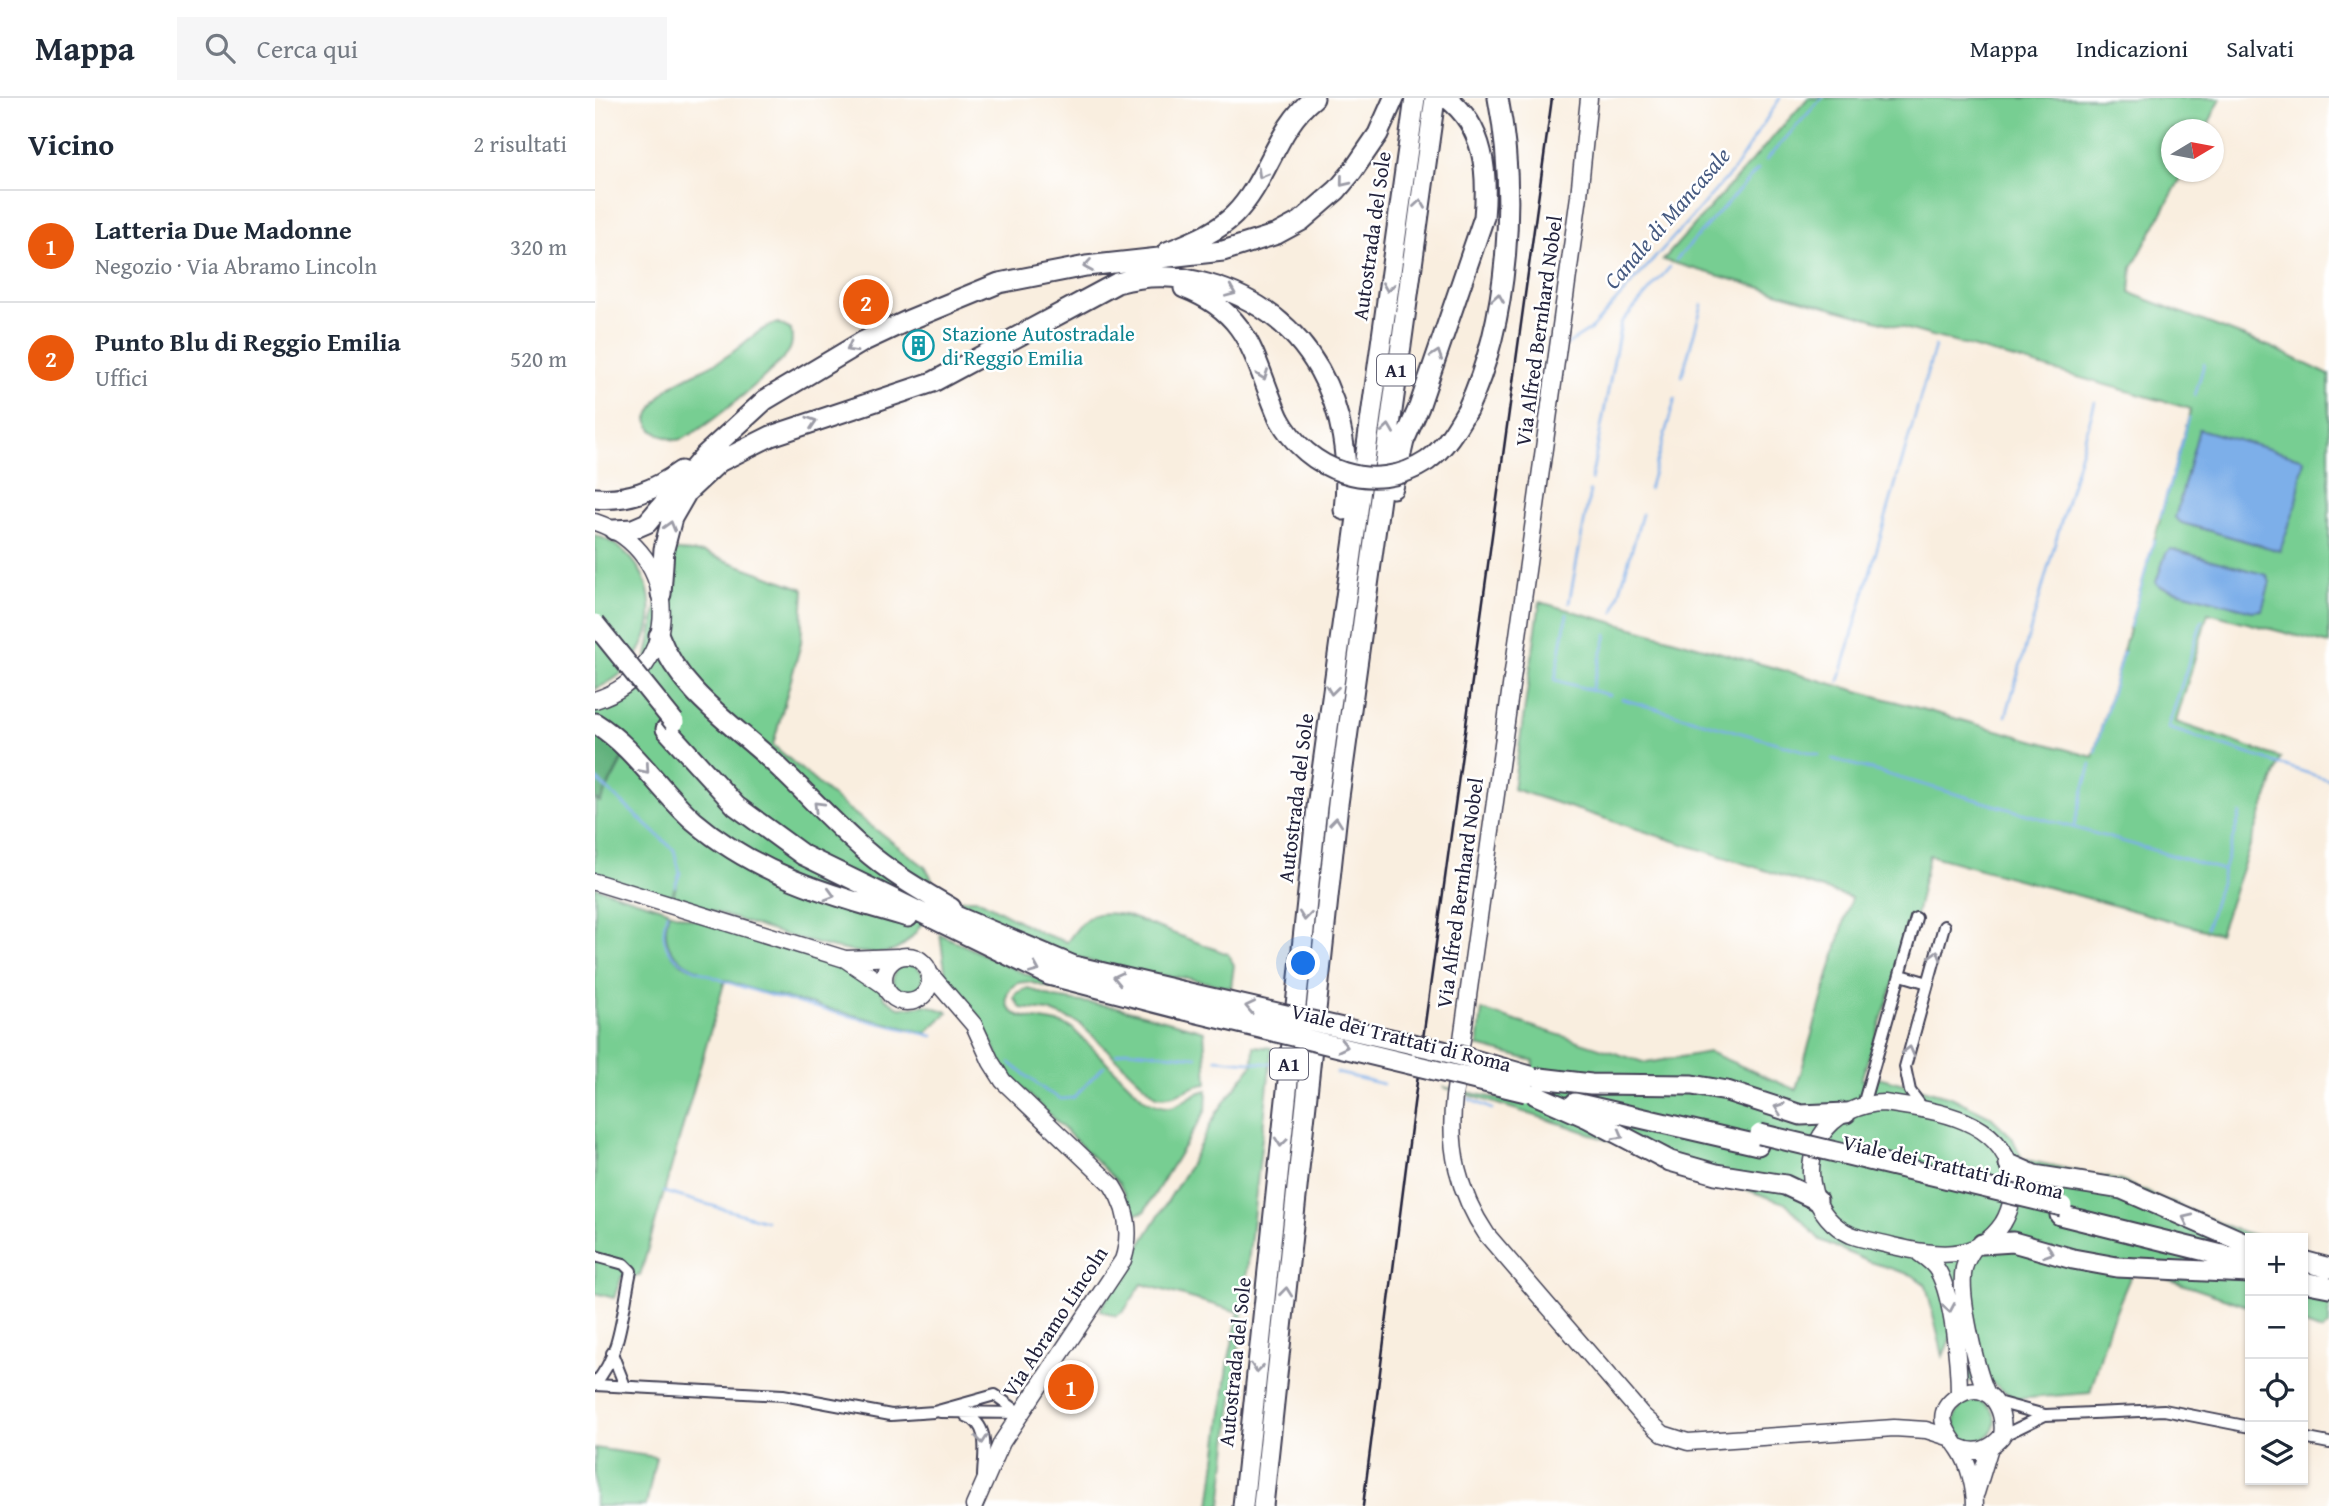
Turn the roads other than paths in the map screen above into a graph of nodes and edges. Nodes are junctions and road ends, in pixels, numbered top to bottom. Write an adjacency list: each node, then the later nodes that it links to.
1 (1314, 98): 8 (highway, one-way to 8)
2 (1394, 98): 8 (highway, one-way to 8)
3 (1415, 98): 15 (highway, Autostrada del Sole / A1, one-way to 15)
4 (1435, 98): 19 (highway, Autostrada del Sole / A1, one-way to 4)
5 (1447, 98): 19 (highway, one-way to 5)
6 (1498, 98): 9 (highway, one-way to 6, bridge)
7 (1589, 98): 66 (street, Via Alfred Bernhard Nobel)
8 (1155, 257): 10 (highway, one-way to 10)
9 (1117, 283): 14 (highway, one-way to 9); 15 (highway, one-way to 15)
10 (705, 455): 11 (highway); 13 (highway)
11 (595, 498)
12 (595, 522): 13 (street)
13 (614, 530): 14 (street)
14 (660, 594): 17 (street)
15 (1340, 622): 74 (highway, Autostrada del Sole / A1, one-way to 74)
16 (595, 624): 22 (highway, Viale dei Trattati di Roma, bridge)
17 (659, 636): 20 (street); 26 (highway, one-way to 17)
18 (595, 642): 22 (highway, Viale dei Trattati di Roma)
19 (1358, 643): 75 (highway, Autostrada del Sole / A1, one-way to 19)
20 (595, 700)
21 (595, 723): 26 (highway, one-way to 26)
22 (670, 726): 26 (highway, Viale dei Trattati di Roma)
23 (595, 883): 28 (street, Via Abramo Lincoln)
24 (1916, 918): 30 (street)
25 (1944, 926): 31 (street, one-way to 25)
26 (972, 930): 35 (highway, Viale dei Trattati di Roma, bridge)
27 (897, 957): 28 (street, Via Abramo Lincoln); 29 (street, Via Abramo Lincoln); 32 (street)
28 (845, 960): 32 (street, Via Abramo Lincoln)
29 (930, 974): 33 (street); 34 (street, Via Abramo Lincoln)
30 (1901, 975): 31 (street); 36 (street)
31 (1928, 984): 37 (street, one-way to 31)
32 (885, 986): 33 (street, Via Abramo Lincoln)
33 (919, 999): 34 (street, Via Abramo Lincoln)
34 (955, 1005): 61 (street, Via Abramo Lincoln)
35 (1533, 1085): 36 (highway, one-way to 35); 39 (highway, one-way to 39); 40 (highway, Viale dei Trattati di Roma)
36 (1854, 1109): 37 (street); 39 (street)
37 (1926, 1112): 38 (street)
38 (2010, 1164): 41 (highway, one-way to 38); 42 (street)
39 (1817, 1200): 43 (street)
40 (2061, 1211): 44 (highway, Viale dei Trattati di Roma); 46 (highway, Viale dei Trattati di Roma)
41 (2245, 1243)
42 (1978, 1246): 43 (street); 50 (highway, one-way to 50); 59 (street)
43 (1917, 1251): 60 (street, one-way to 60)
44 (2245, 1255)
45 (595, 1256): 56 (street)
46 (2245, 1261)
47 (2308, 1262): 48 (highway)
48 (2329, 1268)
49 (2308, 1269): 51 (highway)
50 (2245, 1273)
51 (2329, 1274)
52 (2308, 1275): 53 (highway)
53 (2329, 1280)
54 (2308, 1283): 55 (highway)
55 (2329, 1287)
56 (613, 1353): 57 (street); 58 (street)
57 (595, 1384): 58 (street)
58 (625, 1386): 62 (street)
59 (1992, 1398): 60 (street); 64 (street); 68 (street)
60 (1953, 1401): 66 (street, Via Alfred Bernhard Nobel); 69 (street)
61 (1024, 1407): 62 (street); 63 (street); 71 (street, Via Abramo Lincoln)
62 (934, 1412): 63 (street)
63 (957, 1414): 71 (street, one-way to 71)
64 (2045, 1415): 65 (street); 68 (street)
65 (2245, 1426)
66 (1894, 1428): 69 (street, Via Alfred Bernhard Nobel)
67 (2308, 1439): 70 (street)
68 (1996, 1441): 69 (street); 72 (street)
69 (1953, 1442): 72 (street)
70 (2329, 1443)
71 (983, 1479): 73 (street, Via Abramo Lincoln)
72 (1975, 1503)
73 (974, 1506)
74 (1243, 1506)
75 (1263, 1506)

